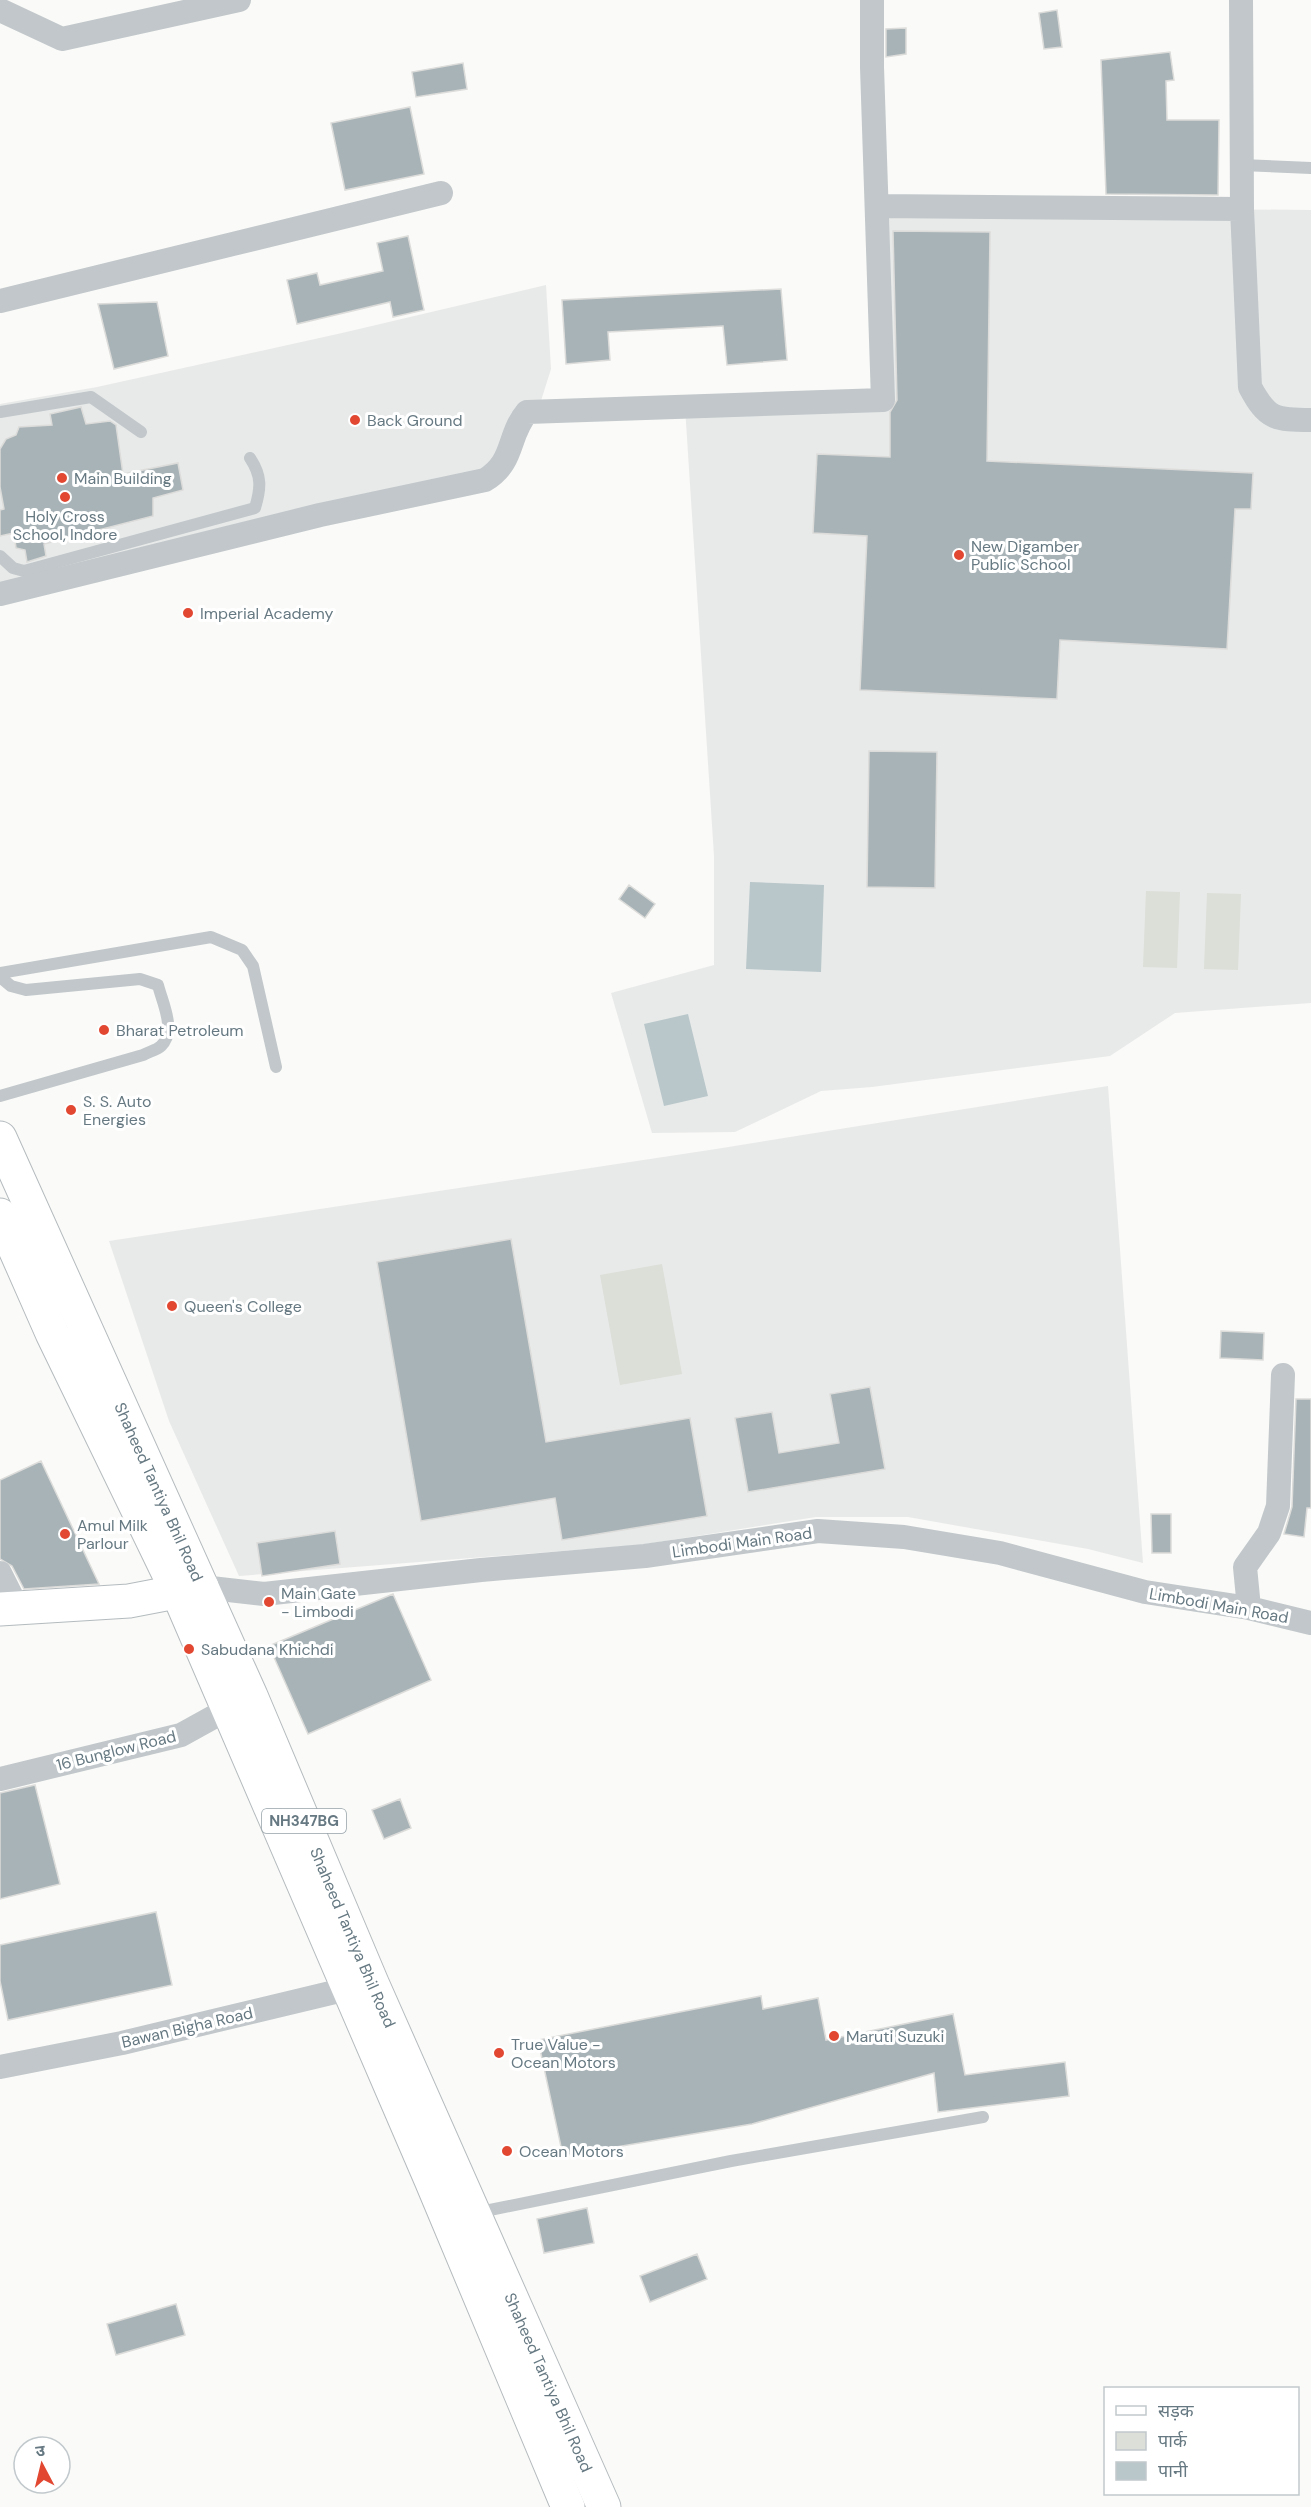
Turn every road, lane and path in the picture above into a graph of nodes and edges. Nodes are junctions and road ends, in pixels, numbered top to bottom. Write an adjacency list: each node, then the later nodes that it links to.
1 (239, 0): 4 (street)
2 (872, 0): 8 (street)
3 (1241, 0): 5 (street)
4 (0, 10)
5 (1241, 165): 6 (lane); 9 (street)
6 (1311, 168)
7 (441, 193): 10 (street)
8 (878, 206): 9 (street); 16 (street)
9 (1242, 209): 12 (street)
10 (0, 301)
11 (0, 412): 13 (lane)
12 (1311, 420)
13 (141, 432)
14 (250, 458): 15 (lane)
15 (0, 556)
16 (0, 594)
17 (0, 975): 18 (lane); 19 (lane)
18 (276, 1067)
19 (0, 1096)
20 (0, 1138): 24 (main road, Shaheed Tantiya Bhil Road / NH347BG)
21 (0, 1215): 24 (main road, Shaheed Tantiya Bhil Road / NH347BG)
22 (1283, 1375): 25 (street)
23 (0, 1573): 26 (street)
24 (190, 1590): 25 (street, Limbodi Main Road); 26 (main road); 28 (main road, Shaheed Tantiya Bhil Road / NH347BG); 30 (main road, Shaheed Tantiya Bhil Road / NH347BG)
25 (1249, 1608): 27 (street, Limbodi Main Road)
26 (9, 1609)
27 (1311, 1623)
28 (228, 1709): 29 (street, 16 Bunglow Road); 30 (main road, Shaheed Tantiya Bhil Road / NH347BG)
29 (0, 1779)
30 (360, 1986): 31 (street, Bawan Bigha Road); 33 (main road, Shaheed Tantiya Bhil Road / NH347BG); 34 (main road, Shaheed Tantiya Bhil Road / NH347BG)
31 (0, 2067)
32 (983, 2117): 33 (lane)
33 (474, 2213): 35 (main road, Shaheed Tantiya Bhil Road / NH347BG)
34 (568, 2507)
35 (604, 2507)

